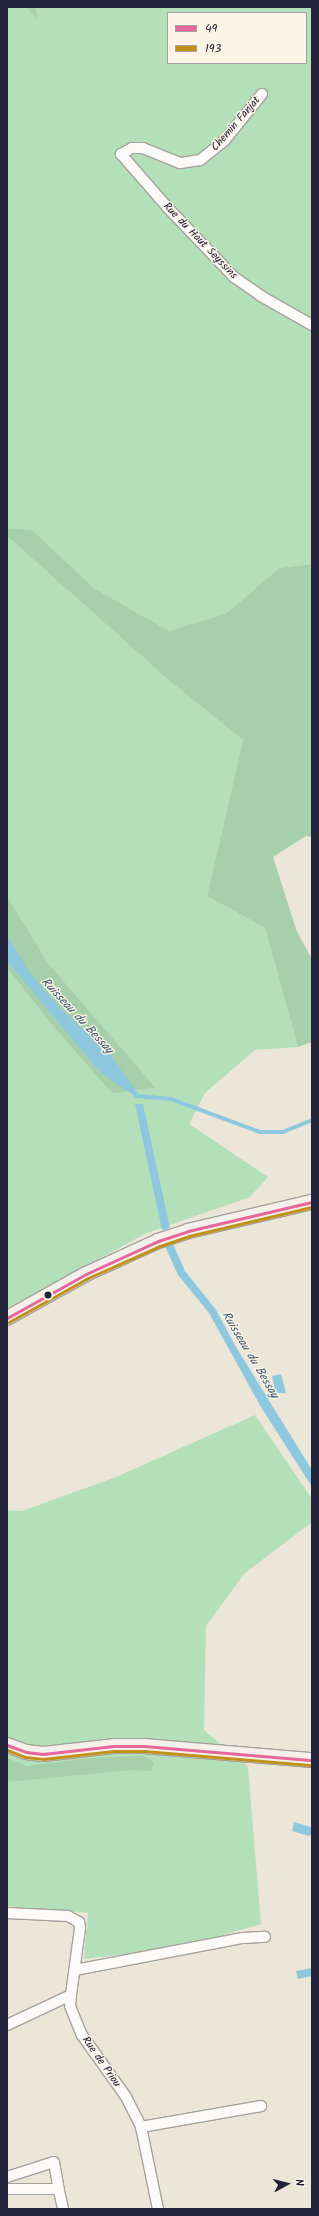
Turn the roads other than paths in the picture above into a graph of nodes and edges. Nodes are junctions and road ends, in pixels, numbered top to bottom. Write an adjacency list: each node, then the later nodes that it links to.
1 (262, 94): 2 (street, Chemin Fanjat)
2 (122, 154): 3 (street, Rue du Haut Seyssins)
3 (312, 325)
4 (312, 1202): 5 (main road)
5 (7, 1318)
6 (7, 1745): 7 (main road)
7 (312, 1760)
8 (7, 1913): 10 (street, Rue de Priou)
9 (265, 1937): 10 (street)
10 (75, 1970): 11 (street, Rue de Priou)
11 (71, 1995): 12 (street); 14 (street, Rue de Priou)
12 (7, 2025)
13 (260, 2106): 14 (street)
14 (141, 2127): 19 (street, Rue de Priou)
15 (7, 2177): 17 (street)
16 (7, 2189): 17 (street)
17 (59, 2191): 18 (street)
18 (63, 2209)
19 (158, 2209)

